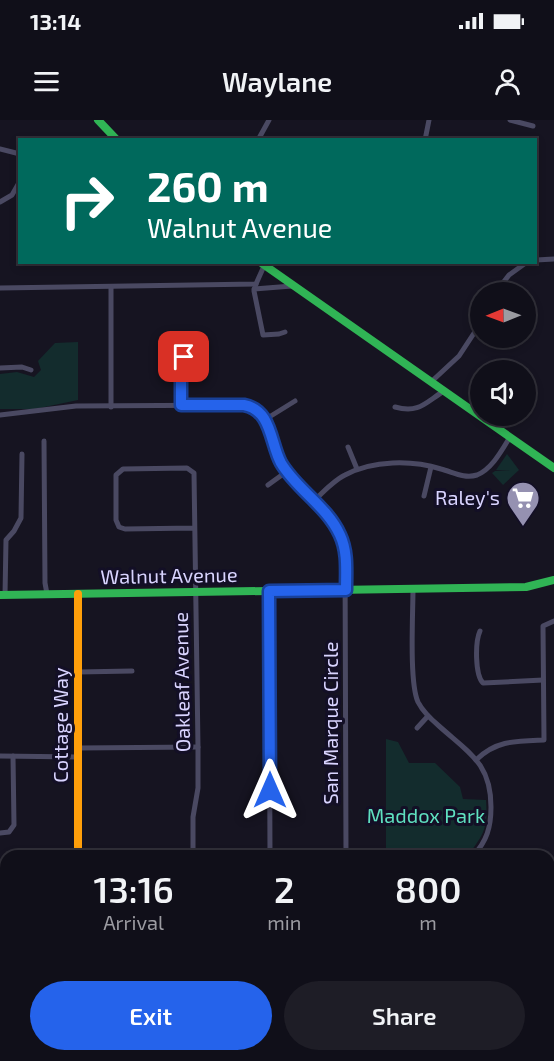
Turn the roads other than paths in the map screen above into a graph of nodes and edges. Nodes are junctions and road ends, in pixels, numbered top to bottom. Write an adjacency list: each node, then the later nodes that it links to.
1 (98, 120): 6 (main road)
2 (269, 120): 7 (street)
3 (429, 120): 8 (street)
4 (510, 120): 5 (street)
5 (533, 126)
6 (115, 138)
7 (259, 138)
8 (425, 138)
9 (0, 149): 10 (street)
10 (18, 154)
11 (18, 184): 12 (street)
12 (0, 202)
13 (554, 259): 14 (street)
14 (537, 260)
15 (262, 264): 18 (street); 19 (main road)
16 (524, 264): 17 (street)
17 (504, 282)
18 (255, 286): 19 (street); 20 (street); 22 (street)
19 (293, 286): 27 (main road)
20 (111, 287): 21 (street); 31 (street)
21 (0, 288)
22 (285, 332)
23 (470, 339): 27 (street)
24 (186, 356): 30 (street)
25 (0, 368): 26 (street)
26 (30, 370)
27 (431, 382): 28 (main road)
28 (444, 391): 32 (street); 35 (main road)
29 (295, 401): 34 (street)
30 (181, 405): 31 (street); 34 (street)
31 (111, 407): 33 (street)
32 (395, 407)
33 (0, 416)
34 (266, 419): 42 (street, San Marque Circle)
35 (510, 437): 39 (street); 40 (main road)
36 (44, 441): 52 (street)
37 (348, 447): 41 (street)
38 (22, 454): 54 (street)
39 (431, 467): 41 (street); 44 (street)
40 (554, 468)
41 (357, 470): 45 (street)
42 (286, 472): 43 (street); 45 (street, San Marque Circle)
43 (268, 485)
44 (424, 496)
45 (313, 502): 49 (street, San Marque Circle)
46 (194, 528): 46 (street, Oakleaf Avenue); 51 (street, Oakleaf Avenue)
47 (554, 580): 48 (main road, Walnut Avenue)
48 (413, 588): 49 (main road, Walnut Avenue); 60 (street)
49 (346, 590): 50 (main road, Walnut Avenue); 71 (street, San Marque Circle)
50 (269, 591): 51 (main road, Walnut Avenue); 70 (street)
51 (196, 592): 53 (main road, Walnut Avenue); 62 (street, Oakleaf Avenue)
52 (47, 594): 53 (main road, Walnut Avenue); 54 (main road, Walnut Avenue)
53 (78, 594): 58 (main road, Cottage Way)
54 (3, 595)
55 (554, 621): 59 (street)
56 (480, 631): 59 (street)
57 (132, 671): 58 (street)
58 (78, 672): 63 (main road, Cottage Way)
59 (543, 680): 66 (street)
60 (428, 716): 61 (street); 66 (street)
61 (417, 728)
62 (198, 747): 63 (street); 69 (street, Oakleaf Avenue)
63 (78, 752): 65 (street); 68 (main road, Cottage Way)
64 (0, 756): 65 (street)
65 (14, 756): 67 (street)
66 (476, 760): 72 (street)
67 (0, 833)
68 (78, 850)
69 (193, 850)
70 (270, 850)
71 (346, 850)
72 (478, 850)

